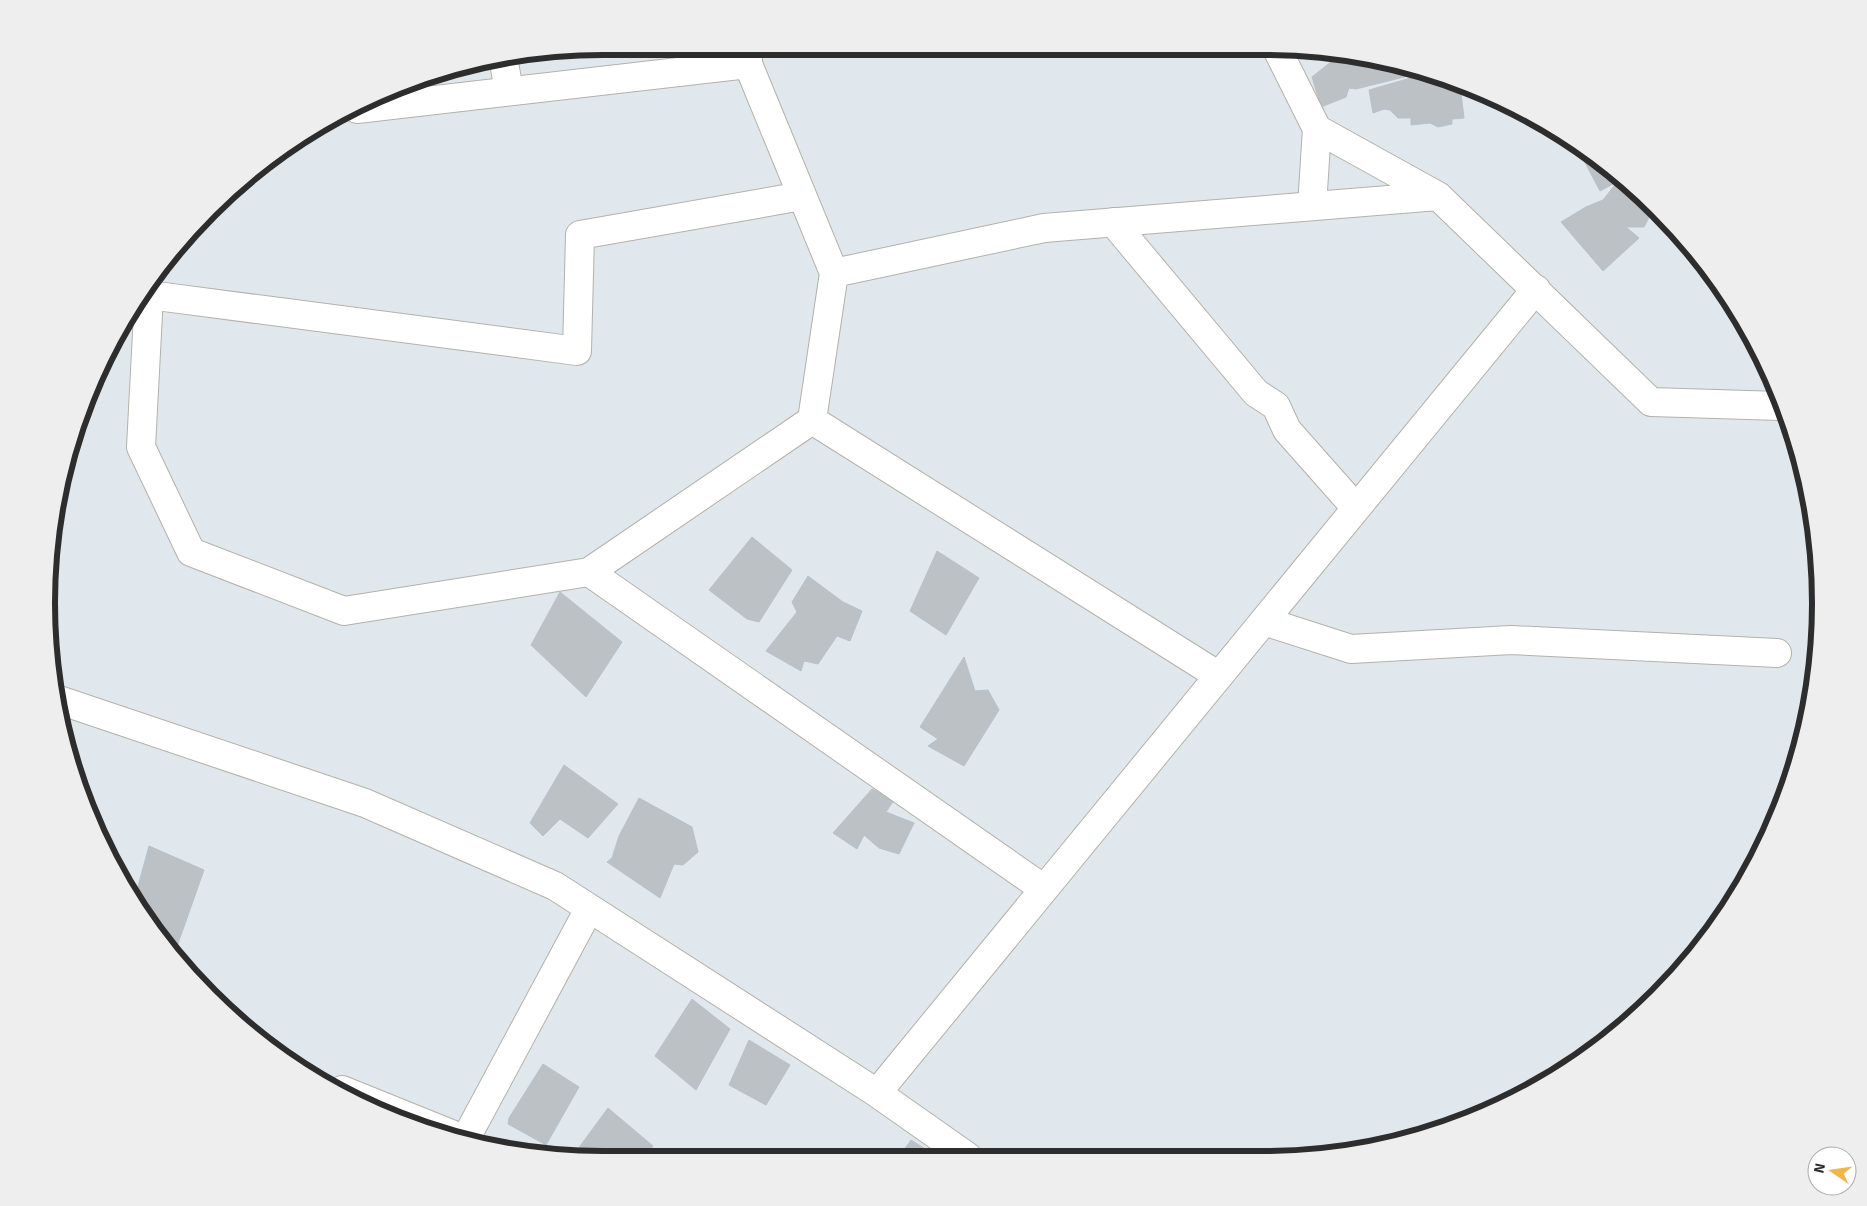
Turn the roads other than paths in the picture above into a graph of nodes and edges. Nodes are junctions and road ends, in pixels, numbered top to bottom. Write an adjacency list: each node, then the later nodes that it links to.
1 (1280, 55): 6 (street)
2 (748, 57): 4 (street); 7 (street)
3 (504, 65): 4 (street)
4 (509, 91): 5 (street)
5 (371, 107)
6 (1317, 129): 8 (street); 9 (street)
7 (802, 196): 11 (street); 13 (street)
8 (1438, 196): 9 (street); 12 (street)
9 (1312, 206): 10 (street)
10 (1113, 222): 11 (street); 17 (street)
11 (834, 273): 16 (street)
12 (1536, 289): 15 (street); 17 (street)
13 (154, 290)
14 (149, 297): 18 (street)
15 (1775, 406)
16 (812, 420): 18 (street); 21 (street)
17 (1356, 508): 19 (street)
18 (589, 572): 23 (street)
19 (1264, 621): 20 (street); 21 (street)
20 (1777, 654)
21 (1219, 676): 23 (street)
22 (65, 702): 24 (street)
23 (1044, 889): 25 (street)
24 (589, 909): 25 (street); 26 (street)
25 (877, 1093): 27 (street)
26 (468, 1134)
27 (959, 1151)

